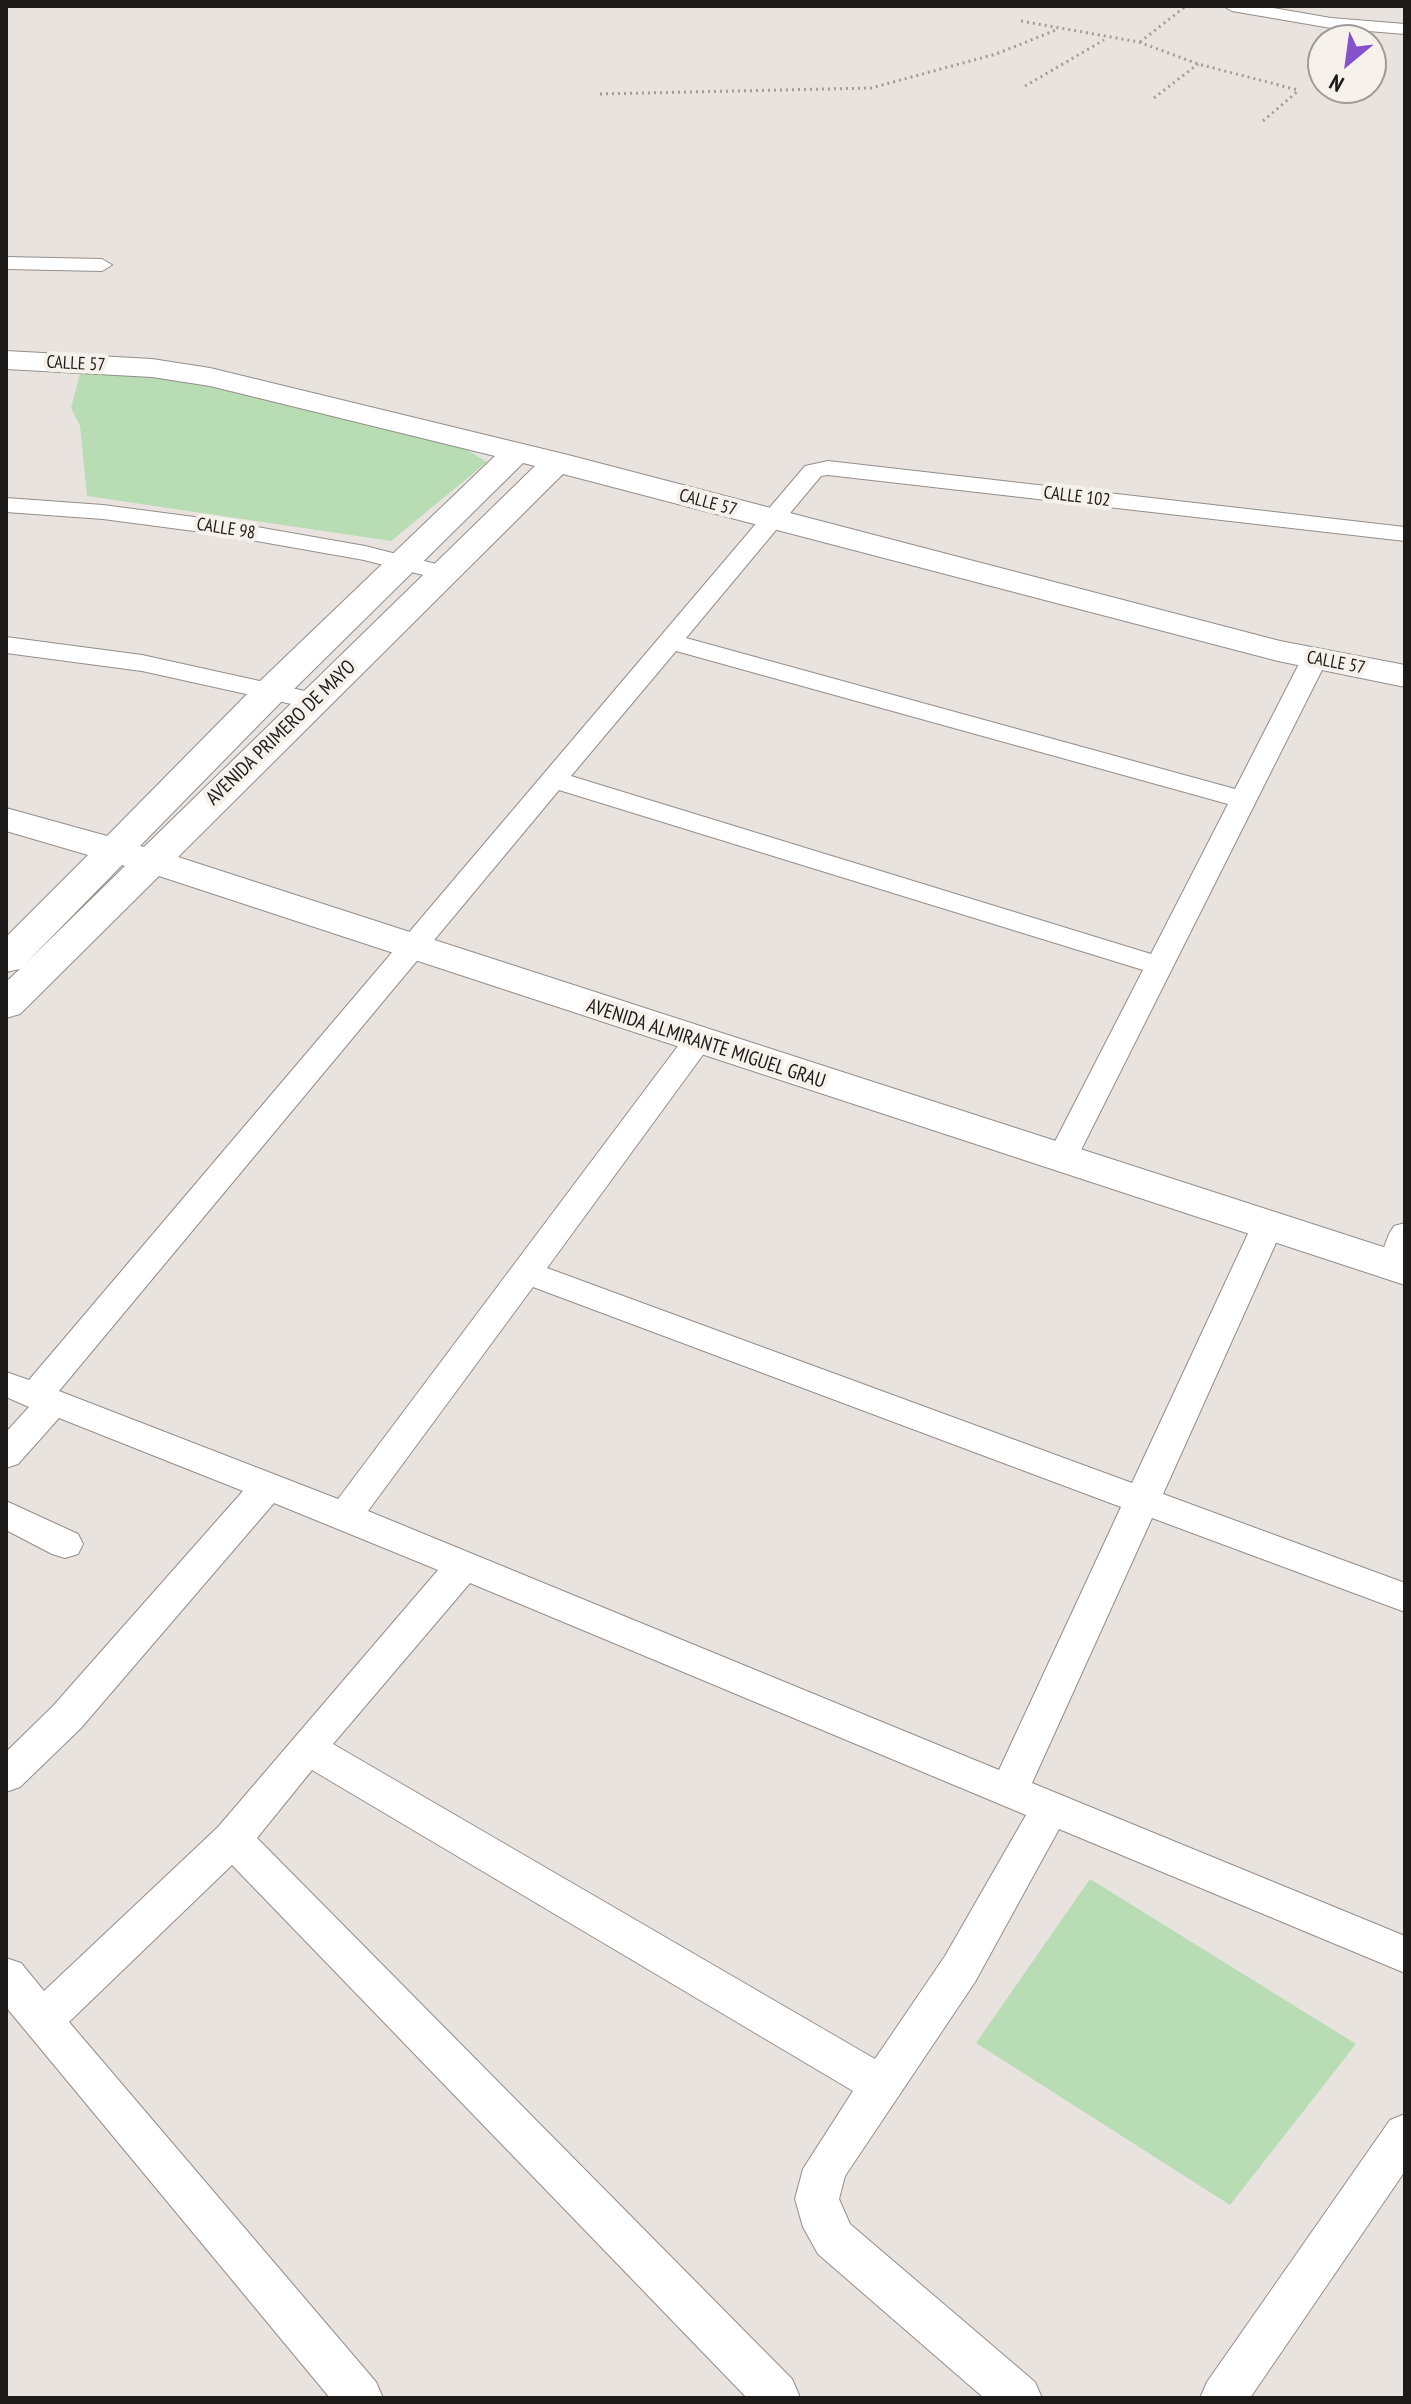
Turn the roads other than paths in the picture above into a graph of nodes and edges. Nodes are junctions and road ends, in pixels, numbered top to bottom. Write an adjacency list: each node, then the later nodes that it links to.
1 (1232, 6): 2 (street)
2 (1349, 24)
3 (6, 263): 4 (street)
4 (102, 265)
5 (6, 360): 6 (street, CALLE 57)
6 (517, 452): 7 (street, CALLE 57); 11 (street, AVENIDA PRIMERO DE MAYO)
7 (557, 462): 9 (street, CALLE 57); 12 (street, AVENIDA PRIMERO DE MAYO)
8 (6, 505): 11 (street, CALLE 98)
9 (770, 519): 10 (street, CALLE 102); 13 (street, CALLE 102); 15 (street, CALLE 57)
10 (1405, 534)
11 (405, 561): 12 (street, CALLE 98); 17 (street, AVENIDA PRIMERO DE MAYO)
12 (443, 573): 18 (street, AVENIDA PRIMERO DE MAYO)
13 (669, 641): 19 (street, CALLE 102); 20 (street)
14 (6, 645): 17 (street)
15 (1314, 660): 16 (street, CALLE 57); 20 (street)
16 (1405, 676)
17 (271, 691): 18 (street); 22 (street, AVENIDA PRIMERO DE MAYO)
18 (314, 701): 22 (street, AVENIDA PRIMERO DE MAYO)
19 (554, 780): 23 (street, CALLE 102); 25 (street)
20 (1243, 800): 25 (street)
21 (6, 819): 22 (street, AVENIDA ALMIRANTE MIGUEL GRAU)
22 (133, 855): 23 (street, AVENIDA ALMIRANTE MIGUEL GRAU); 24 (street, AVENIDA PRIMERO DE MAYO); 26 (street, AVENIDA PRIMERO DE MAYO)
23 (415, 948): 27 (street, AVENIDA ALMIRANTE MIGUEL GRAU); 32 (street, CALLE 102)
24 (6, 960)
25 (1160, 966): 28 (street)
26 (6, 1005)
27 (698, 1041): 28 (street, AVENIDA ALMIRANTE MIGUEL GRAU); 31 (street)
28 (1062, 1159): 29 (street, AVENIDA ALMIRANTE MIGUEL GRAU)
29 (1268, 1225): 30 (street, AVENIDA ALMIRANTE MIGUEL GRAU); 35 (street)
30 (1401, 1257)
31 (526, 1272): 35 (street); 37 (street)
32 (32, 1394): 33 (street, CALLE 102); 34 (street)
33 (6, 1455)
34 (268, 1486): 37 (street); 42 (street)
35 (1144, 1501): 40 (street); 43 (street)
36 (6, 1514): 38 (street)
37 (345, 1516): 39 (street)
38 (65, 1544)
39 (464, 1565): 41 (street); 43 (street)
40 (1405, 1598)
41 (307, 1748): 45 (street); 49 (street)
42 (6, 1776)
43 (1010, 1789): 44 (street)
44 (1052, 1806): 46 (street); 49 (street)
45 (232, 1839): 48 (street); 51 (street)
46 (1405, 1955)
47 (6, 1976): 48 (street)
48 (41, 2021): 52 (street)
49 (881, 2085): 53 (street)
50 (1405, 2134): 54 (street)
51 (776, 2395)
52 (360, 2398)
53 (1019, 2398)
54 (1223, 2398)

